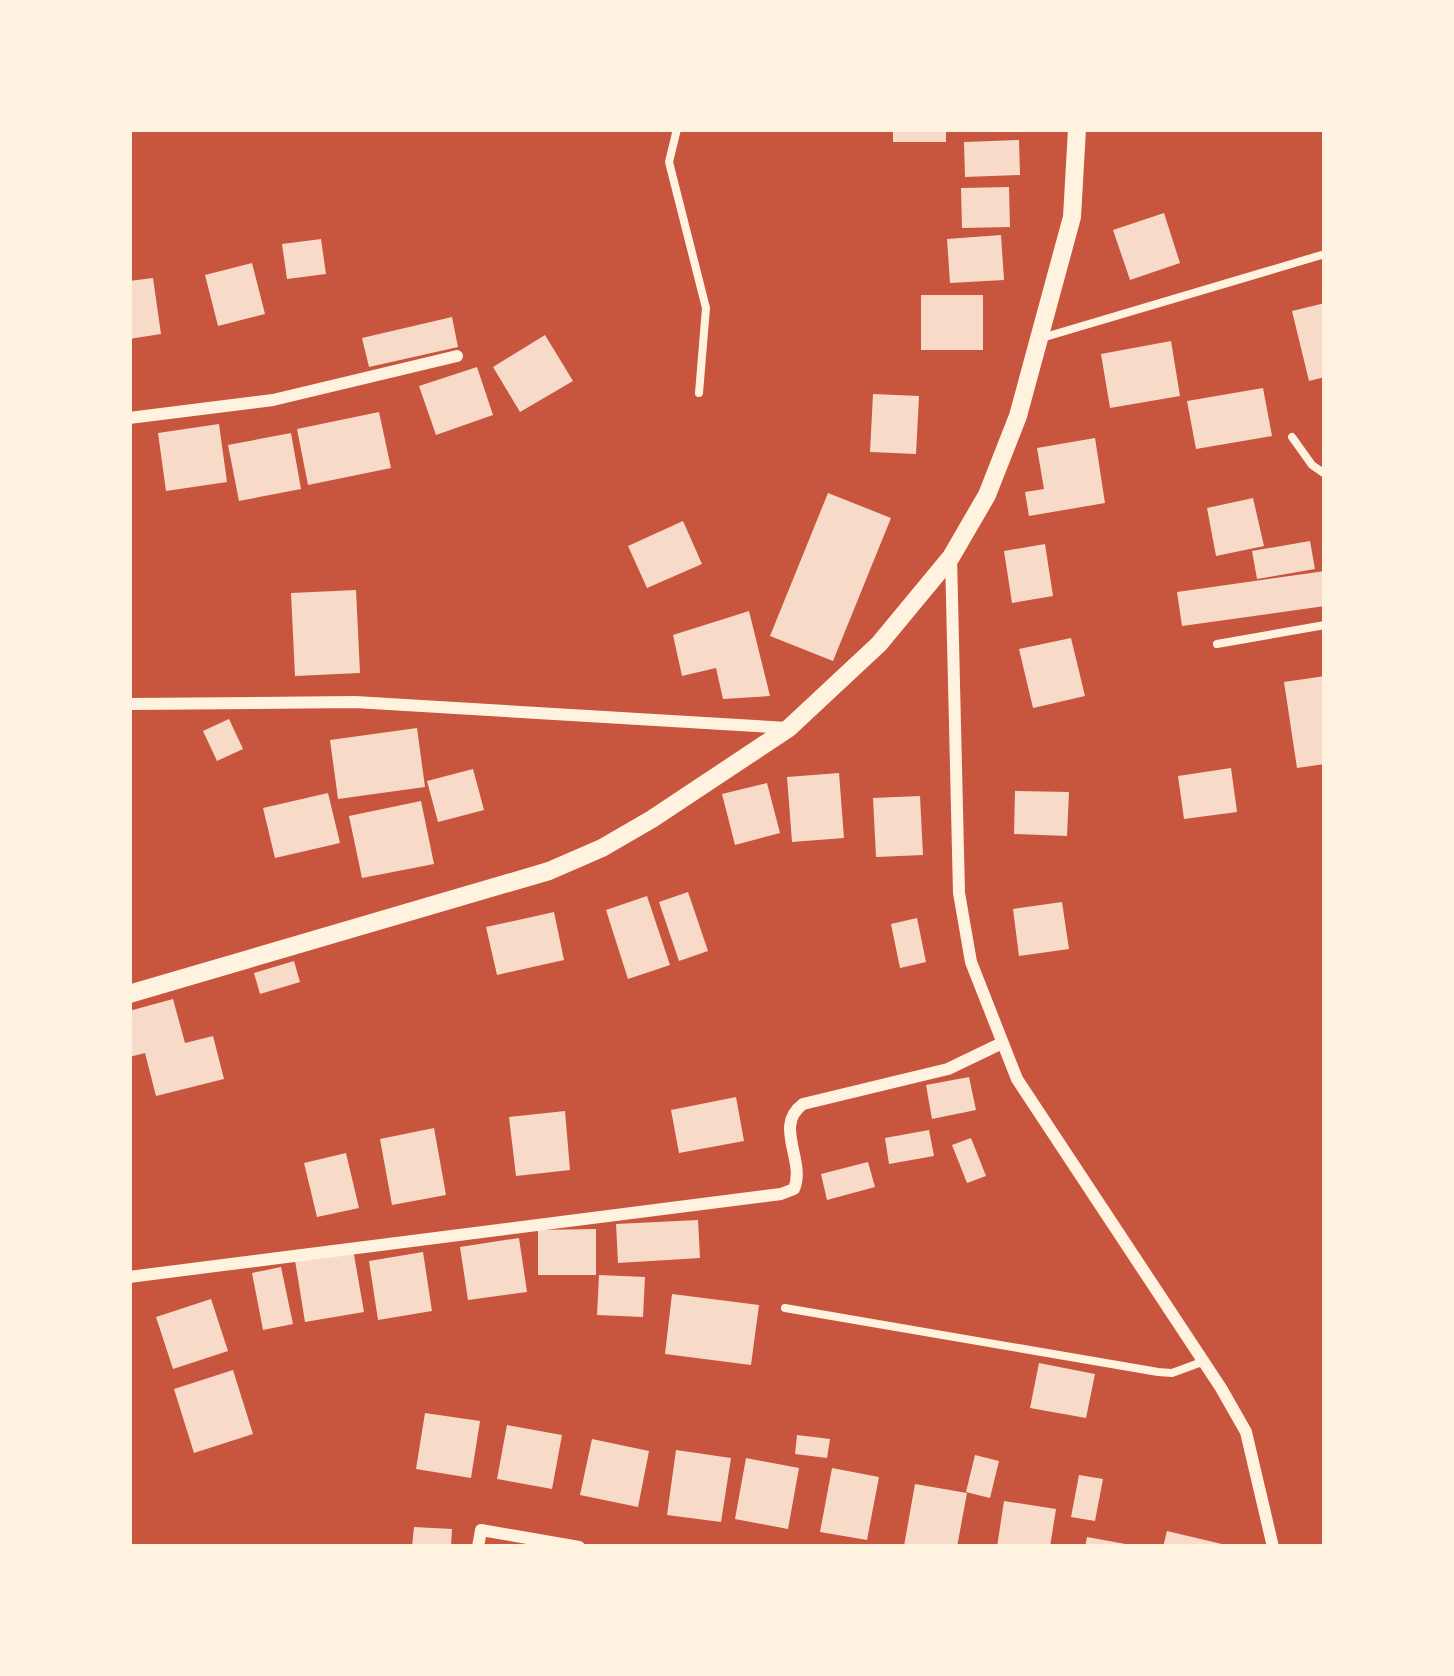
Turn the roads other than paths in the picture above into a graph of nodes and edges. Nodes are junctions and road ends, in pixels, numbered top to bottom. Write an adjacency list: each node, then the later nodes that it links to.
1 (677, 129): 6 (lane)
2 (1077, 129): 4 (street)
3 (1325, 254): 4 (lane)
4 (1039, 339): 10 (street)
5 (457, 356): 7 (street)
6 (699, 393)
7 (129, 418)
8 (1292, 437): 9 (lane)
9 (1325, 473)
10 (951, 557): 14 (street); 16 (street)
11 (1325, 626): 12 (lane)
12 (1216, 644)
13 (129, 704): 14 (street)
14 (789, 728): 15 (street)
15 (129, 994)
16 (1000, 1044): 17 (street); 19 (street)
17 (129, 1277)
18 (785, 1308): 19 (lane)
19 (1204, 1361): 22 (street)
20 (478, 1547): 21 (street)
21 (579, 1547)
22 (1274, 1547)

